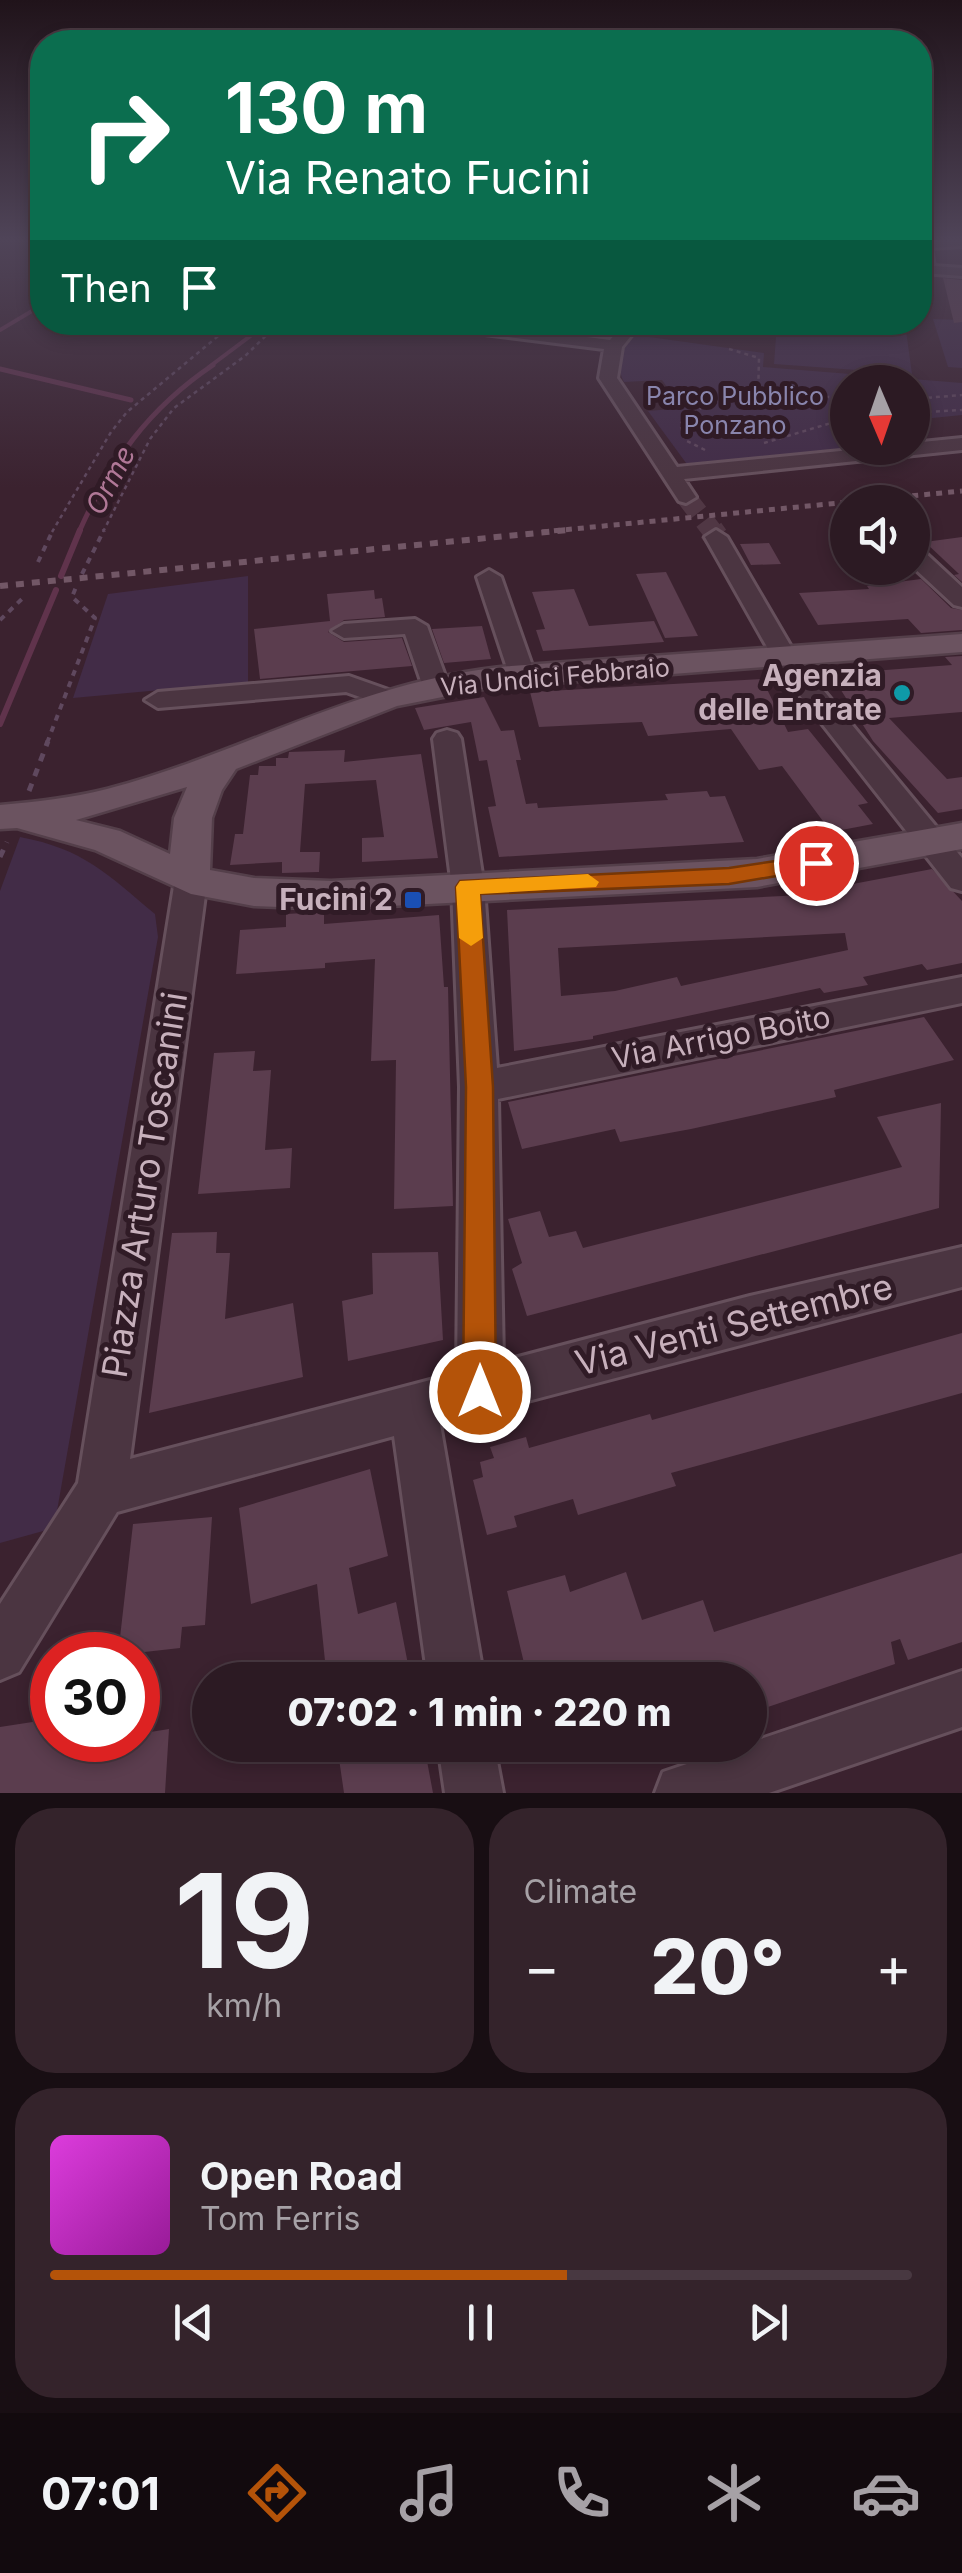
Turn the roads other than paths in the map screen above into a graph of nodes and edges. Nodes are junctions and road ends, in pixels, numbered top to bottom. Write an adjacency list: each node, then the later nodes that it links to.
1 (533, 335): 3 (street)
2 (623, 335): 3 (street)
3 (614, 345): 5 (street)
4 (962, 444): 5 (street)
5 (671, 474): 6 (street)
6 (686, 497)
7 (716, 537): 13 (street)
8 (930, 570): 10 (street)
9 (489, 577): 14 (street)
10 (962, 600)
11 (344, 631): 15 (street)
12 (962, 643): 13 (main road, Via Undici Febbraio)
13 (784, 658): 14 (main road, Via Undici Febbraio); 21 (street)
14 (524, 677): 15 (main road, Via Undici Febbraio)
15 (436, 687): 16 (main road, Via Undici Febbraio)
16 (388, 699): 17 (street); 19 (main road, Via Undici Febbraio)
17 (158, 700)
18 (447, 739): 24 (street)
19 (222, 764): 20 (main road, Via Undici Febbraio); 22 (main road)
20 (22, 817): 22 (main road)
21 (946, 838): 23 (street); 24 (main road)
22 (191, 880): 24 (main road); 30 (street, Piazza Arturo Toscanini)
23 (962, 880)
24 (468, 887): 26 (street)
25 (962, 990): 26 (street, Via Arrigo Boito)
26 (479, 1087): 28 (street)
27 (962, 1267): 28 (street, Via Venti Settembre)
28 (480, 1392): 29 (street, Via Venti Settembre)
29 (414, 1410): 30 (street, Via Venti Settembre); 32 (street)
30 (101, 1491): 31 (street)
31 (0, 1653)
32 (453, 1662)
33 (962, 1699): 36 (street)
34 (469, 1762): 35 (street)
35 (474, 1793)
36 (684, 1793)

